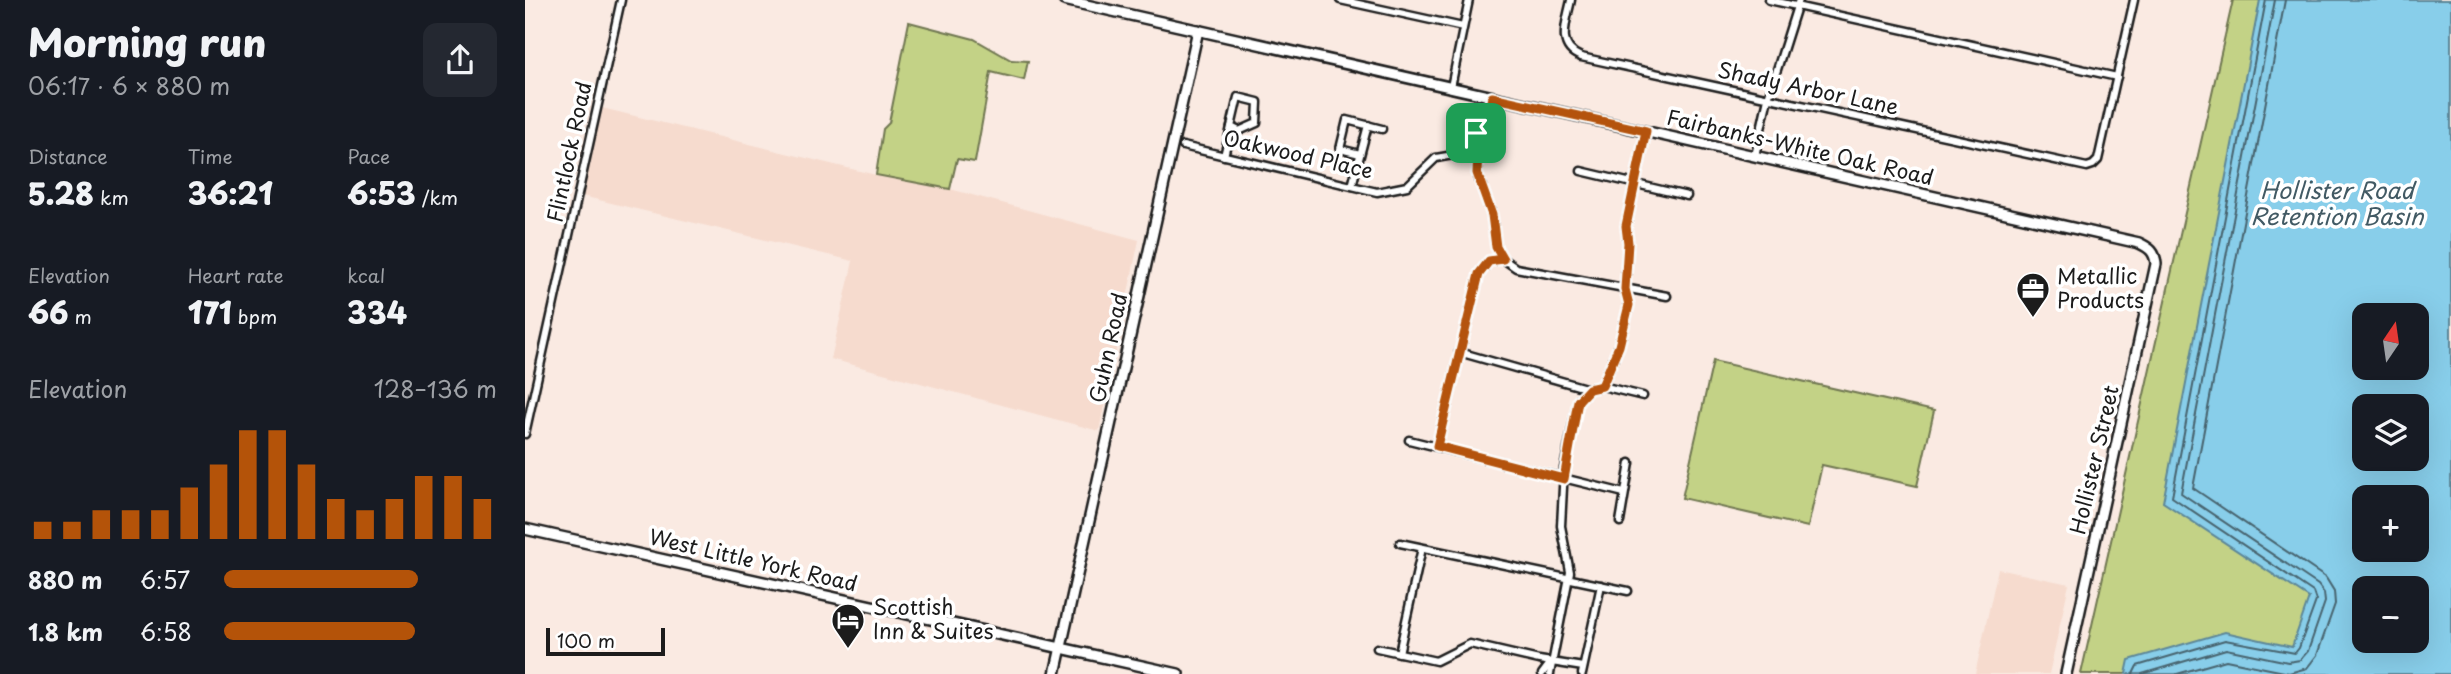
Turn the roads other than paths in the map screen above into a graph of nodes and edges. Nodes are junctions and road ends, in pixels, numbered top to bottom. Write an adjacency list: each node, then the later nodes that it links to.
1 (621, 0): 36 (street, Flintlock Road)
2 (1064, 0): 10 (street, Fairbanks-White Oak Road)
3 (1340, 0): 9 (street)
4 (1469, 0): 9 (street)
5 (1571, 0): 13 (street, Shady Arbor Lane)
6 (1769, 0): 8 (street)
7 (2134, 0): 11 (street)
8 (1798, 3): 11 (street); 13 (street)
9 (1463, 27): 12 (street)
10 (1198, 30): 12 (street, Fairbanks-White Oak Road); 49 (street, Guhn Road)
11 (2117, 77): 13 (street, Shady Arbor Lane)
12 (1451, 87): 14 (street, Fairbanks-White Oak Road)
13 (1768, 98): 23 (street)
14 (1491, 101): 18 (street, Fairbanks-White Oak Road); 21 (street); 21 (street)
15 (1367, 125): 17 (street); 20 (street); 20 (street)
16 (1231, 127): 16 (street); 22 (street)
17 (1382, 129)
18 (1646, 131): 23 (street, Fairbanks-White Oak Road); 25 (street)
19 (1183, 146): 22 (street, Oakwood Place)
20 (1360, 154): 26 (street)
21 (1477, 155): 26 (street, Oakwood Place); 29 (street)
22 (1224, 156): 26 (street, Oakwood Place)
23 (1755, 156): 28 (street, Fairbanks-White Oak Road)
24 (1581, 171): 25 (street)
25 (1635, 184): 27 (street); 30 (street)
26 (1352, 186)
27 (1687, 196)
28 (2155, 254): 58 (street, Hollister Street)
29 (1503, 259): 30 (street); 32 (street)
30 (1625, 289): 31 (street); 33 (street)
31 (1667, 296)
32 (1459, 352): 34 (street); 38 (street)
33 (1602, 386): 34 (street); 35 (street)
34 (1589, 389): 40 (street)
35 (1643, 396)
36 (525, 434)
37 (1409, 440): 38 (street)
38 (1437, 446): 40 (street)
39 (1630, 463): 41 (street)
40 (1564, 479): 41 (street); 46 (street)
41 (1624, 493): 42 (street)
42 (1620, 522)
43 (525, 529): 49 (street, West Little York Road)
44 (1400, 543): 45 (street)
45 (1422, 548): 46 (street); 51 (street)
46 (1569, 579): 47 (street); 52 (street)
47 (1601, 585): 48 (street); 53 (street)
48 (1628, 591)
49 (1061, 649): 54 (street, Guhn Road); 55 (street, West Little York Road)
50 (1377, 649): 51 (street)
51 (1399, 653): 52 (street)
52 (1553, 661): 53 (street); 56 (street); 57 (street)
53 (1582, 670)
54 (1055, 674)
55 (1178, 674)
56 (1542, 674)
57 (1550, 674)
58 (2066, 674)

